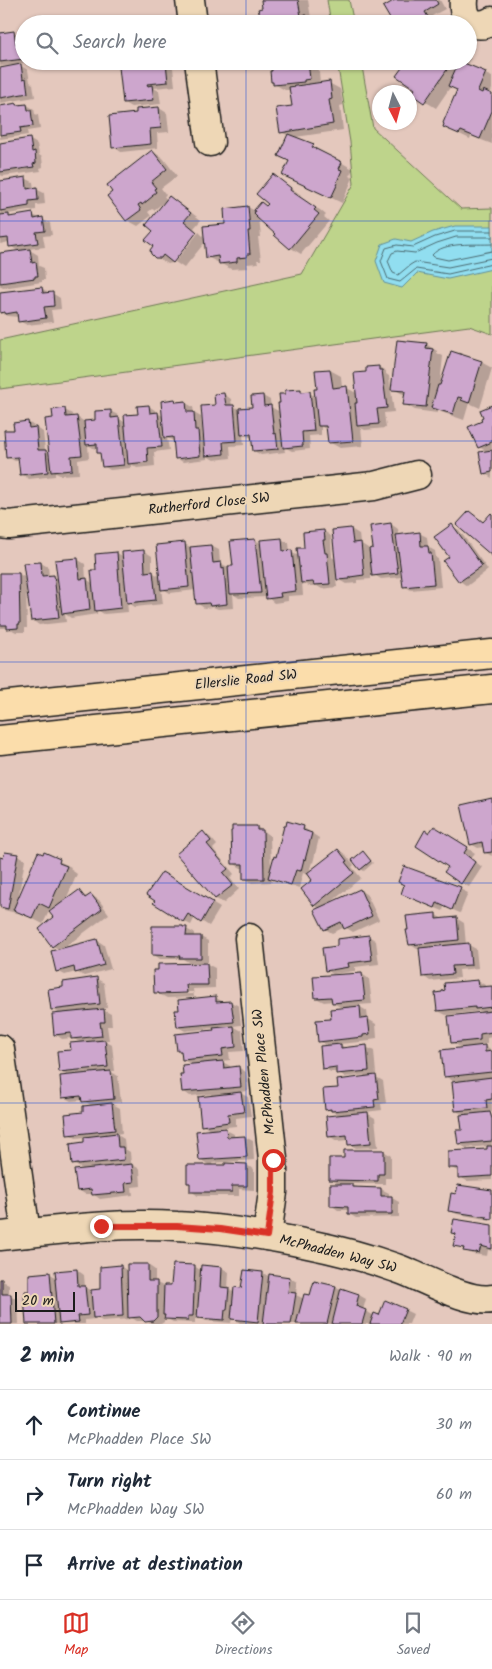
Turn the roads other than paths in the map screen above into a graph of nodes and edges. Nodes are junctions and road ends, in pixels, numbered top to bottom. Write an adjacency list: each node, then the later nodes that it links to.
1 (190, 0): 3 (street)
2 (464, 0): 4 (street)
3 (192, 15)
4 (464, 15)
5 (492, 21): 6 (street)
6 (477, 23)
7 (200, 70): 8 (street)
8 (210, 142)
9 (417, 475): 10 (street, Rutherford Close SW)
10 (0, 524)
11 (492, 654): 13 (main road, Ellerslie Road SW)
12 (492, 689): 14 (main road)
13 (0, 706)
14 (0, 740)
15 (249, 938): 18 (street, McPhadden Place SW)
16 (0, 1049): 17 (street)
17 (13, 1235): 18 (street, McPhadden Way SW)
18 (267, 1236): 19 (street, McPhadden Way SW)
19 (492, 1299)

